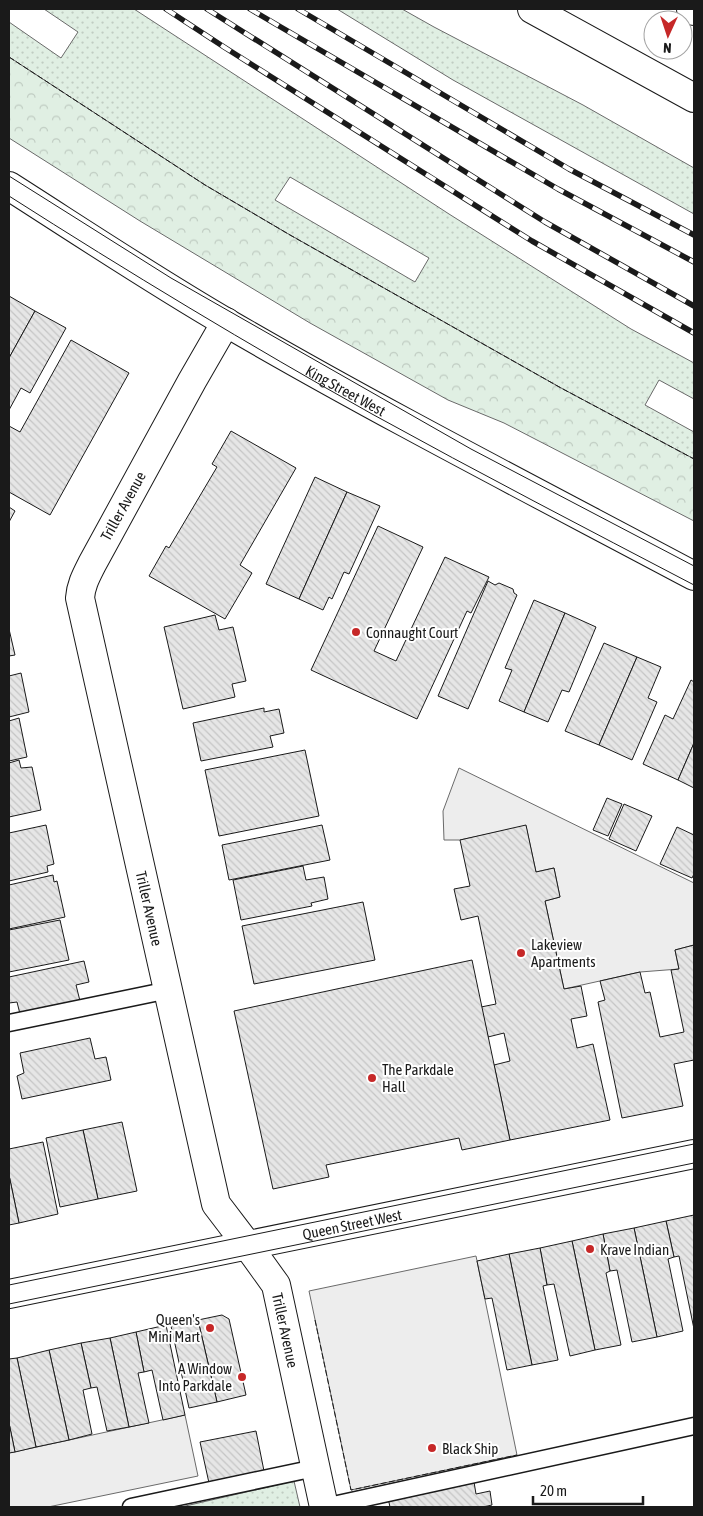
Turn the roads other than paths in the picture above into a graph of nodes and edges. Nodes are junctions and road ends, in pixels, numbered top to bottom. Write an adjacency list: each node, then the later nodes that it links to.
1 (532, 9): 4 (main road)
2 (691, 9): 3 (main road)
3 (694, 11)
4 (694, 98)
5 (9, 186): 6 (main road, King Street West)
6 (226, 322): 7 (main road, King Street West); 8 (main road, Triller Avenue)
7 (694, 576)
8 (169, 990): 9 (lane); 11 (main road, Triller Avenue)
9 (9, 1023)
10 (694, 1154): 11 (main road, Queen Street West)
11 (248, 1246): 12 (main road, Queen Street West); 14 (main road, Triller Avenue)
12 (9, 1294)
13 (694, 1426): 16 (lane)
14 (315, 1468): 15 (lane); 16 (main road, Triller Avenue)
15 (131, 1507)
16 (324, 1507)

